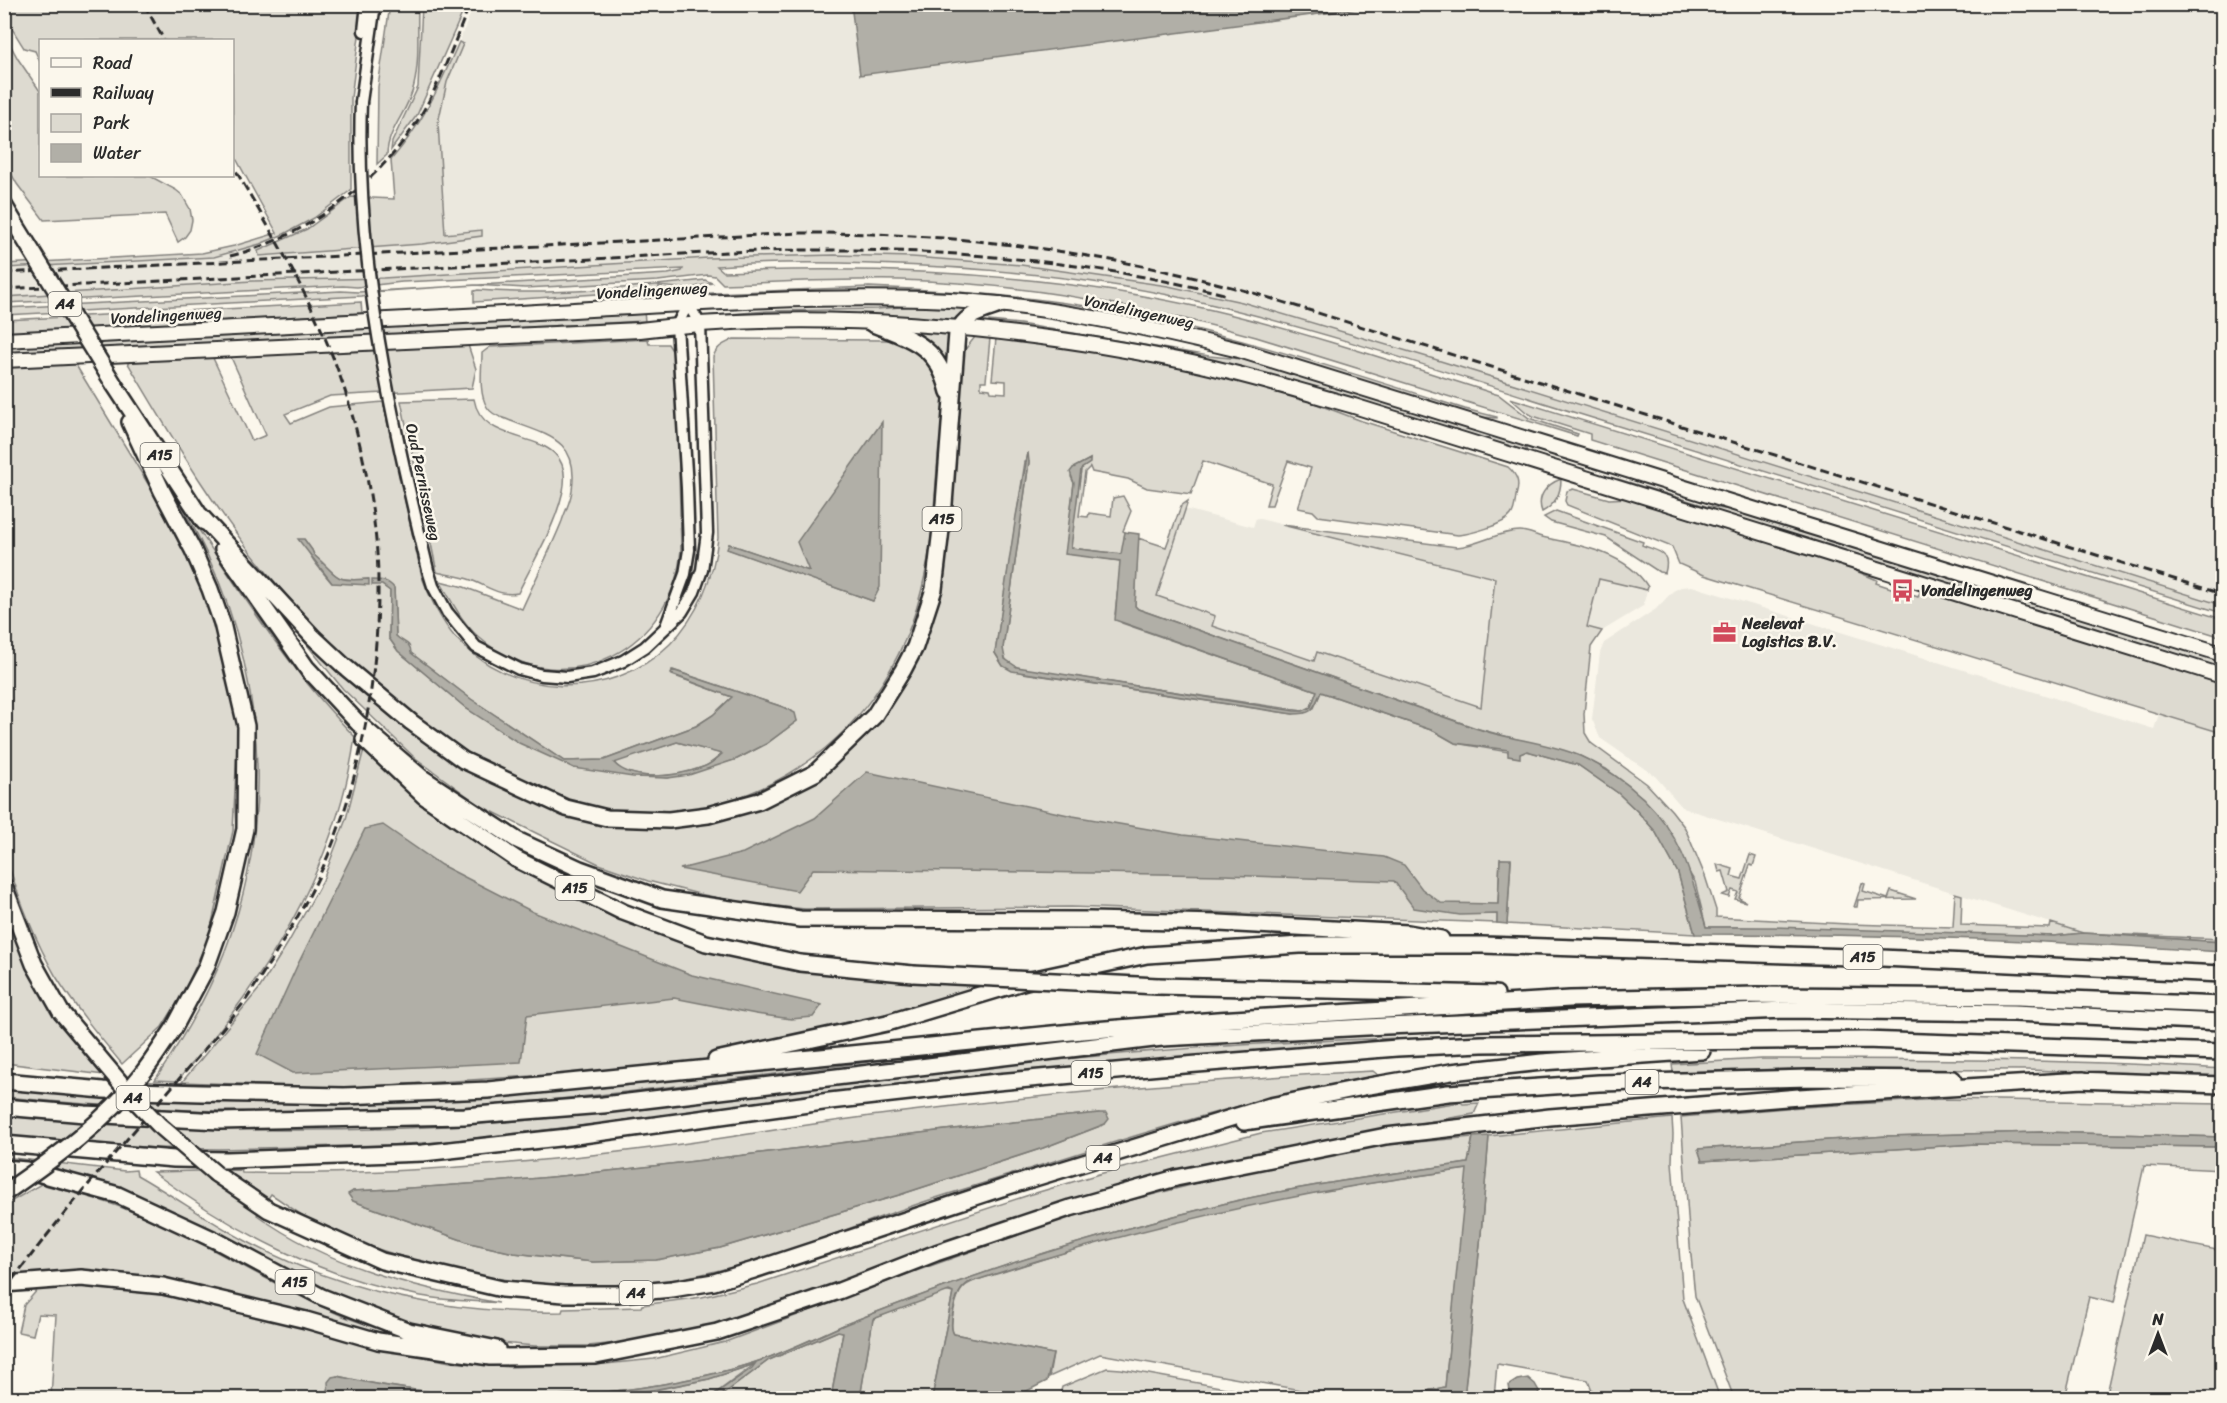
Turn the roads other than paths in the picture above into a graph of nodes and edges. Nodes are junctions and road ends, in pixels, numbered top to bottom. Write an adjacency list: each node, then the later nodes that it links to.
1 (367, 4): 3 (street, Oud Pernisseweg)
2 (375, 4): 3 (street, Oud Pernisseweg)
3 (361, 102): 16 (street, Oud Pernisseweg, bridge)
4 (4, 205): 13 (highway, A4, bridge)
5 (688, 304): 6 (main road, Vondelingenweg); 8 (street, Oud Pernisseweg); 9 (street); 11 (main road, Vondelingenweg)
6 (1000, 305): 10 (highway); 17 (main road, Vondelingenweg)
7 (871, 323): 8 (main road); 10 (main road); 14 (highway)
8 (700, 324): 9 (main road); 16 (street, Oud Pernisseweg)
9 (677, 325): 12 (main road); 16 (street, Oud Pernisseweg)
10 (959, 329): 14 (highway, A15); 19 (main road)
11 (4, 340)
12 (4, 360)
13 (118, 392): 15 (highway, A15); 38 (highway, A15, bridge)
14 (952, 400): 15 (highway, A15)
15 (200, 515): 18 (highway, A15)
16 (665, 629)
17 (2223, 654)
18 (306, 667): 21 (highway, A15); 23 (highway, A15, bridge)
19 (2223, 676)
20 (4, 886): 35 (highway, A4, bridge)
21 (1494, 946): 22 (highway, A15); 29 (highway, A15)
22 (2223, 974)
23 (1570, 999): 24 (highway, A15); 29 (highway, A15)
24 (2223, 1005)
25 (2223, 1022): 34 (highway, A15)
26 (1863, 1040): 27 (highway, A15); 35 (highway, A4); 36 (highway, A15)
27 (2223, 1052)
28 (4, 1070): 33 (highway, A15)
29 (643, 1076): 33 (highway, A15)
30 (2084, 1080): 32 (highway, A15); 35 (highway, A4); 40 (highway, A15)
31 (4, 1081): 33 (highway, A15)
32 (2223, 1085)
33 (104, 1090)
34 (4, 1107)
35 (1203, 1128)
36 (4, 1144)
37 (4, 1168): 40 (highway, A15)
38 (5, 1192)
39 (4, 1284): 40 (highway, A15)
40 (596, 1356)

